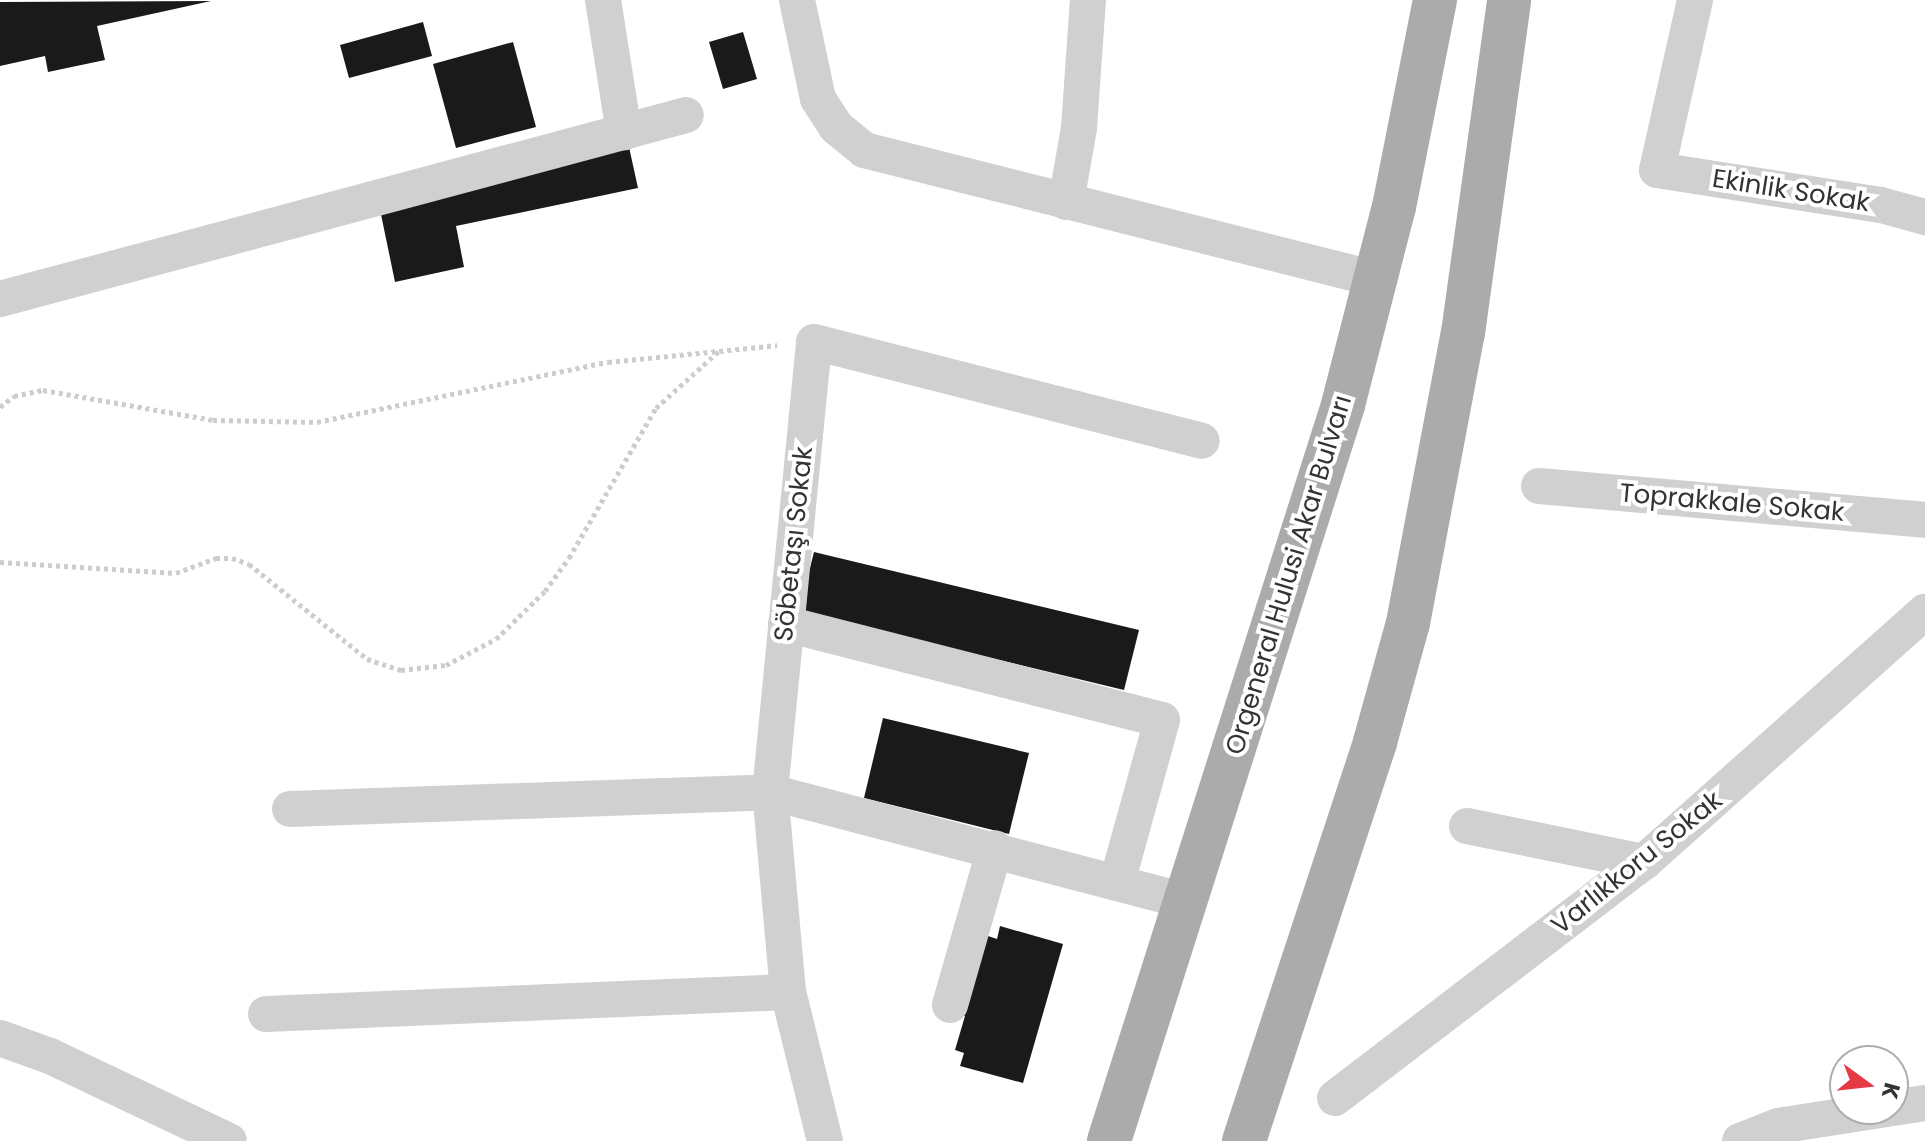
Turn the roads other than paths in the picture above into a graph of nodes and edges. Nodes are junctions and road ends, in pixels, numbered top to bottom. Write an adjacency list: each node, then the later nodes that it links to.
1 (603, 0): 8 (street)
2 (797, 0): 9 (street)
3 (1088, 0): 9 (street)
4 (1435, 0): 11 (main road, Orgeneral Hulusi Akar Bulvarı)
5 (1509, 0): 35 (main road)
6 (1695, 0): 10 (street, Ekinlik Sokak)
7 (686, 115): 8 (street)
8 (624, 132): 12 (street)
9 (1066, 202): 11 (street)
10 (1925, 217)
11 (1376, 279): 24 (main road, Orgeneral Hulusi Akar Bulvarı)
12 (0, 299)
13 (1202, 441): 17 (street, Söbetaşı Sokak)
14 (1539, 486): 15 (street, Toprakkale Sokak)
15 (1925, 520)
16 (1925, 612): 22 (street, Varlıkkoru Sokak)
17 (786, 624): 18 (street, Söbetaşı Sokak); 23 (street)
18 (770, 792): 19 (street); 21 (street); 25 (street, Söbetaşı Sokak)
19 (290, 809)
20 (1467, 826): 22 (street)
21 (995, 848): 23 (street); 26 (street)
22 (1644, 862): 29 (street, Varlıkkoru Sokak)
23 (1117, 882): 24 (street)
24 (1186, 901): 34 (main road, Orgeneral Hulusi Akar Bulvarı)
25 (788, 992): 27 (street); 33 (street, Söbetaşı Sokak)
26 (950, 1005)
27 (266, 1014)
28 (0, 1038): 32 (street)
29 (1335, 1098)
30 (1829, 1122): 31 (street)
31 (1779, 1133): 36 (street)
32 (229, 1141)
33 (825, 1141)
34 (1109, 1141)
35 (1244, 1141)
36 (1740, 1141)

